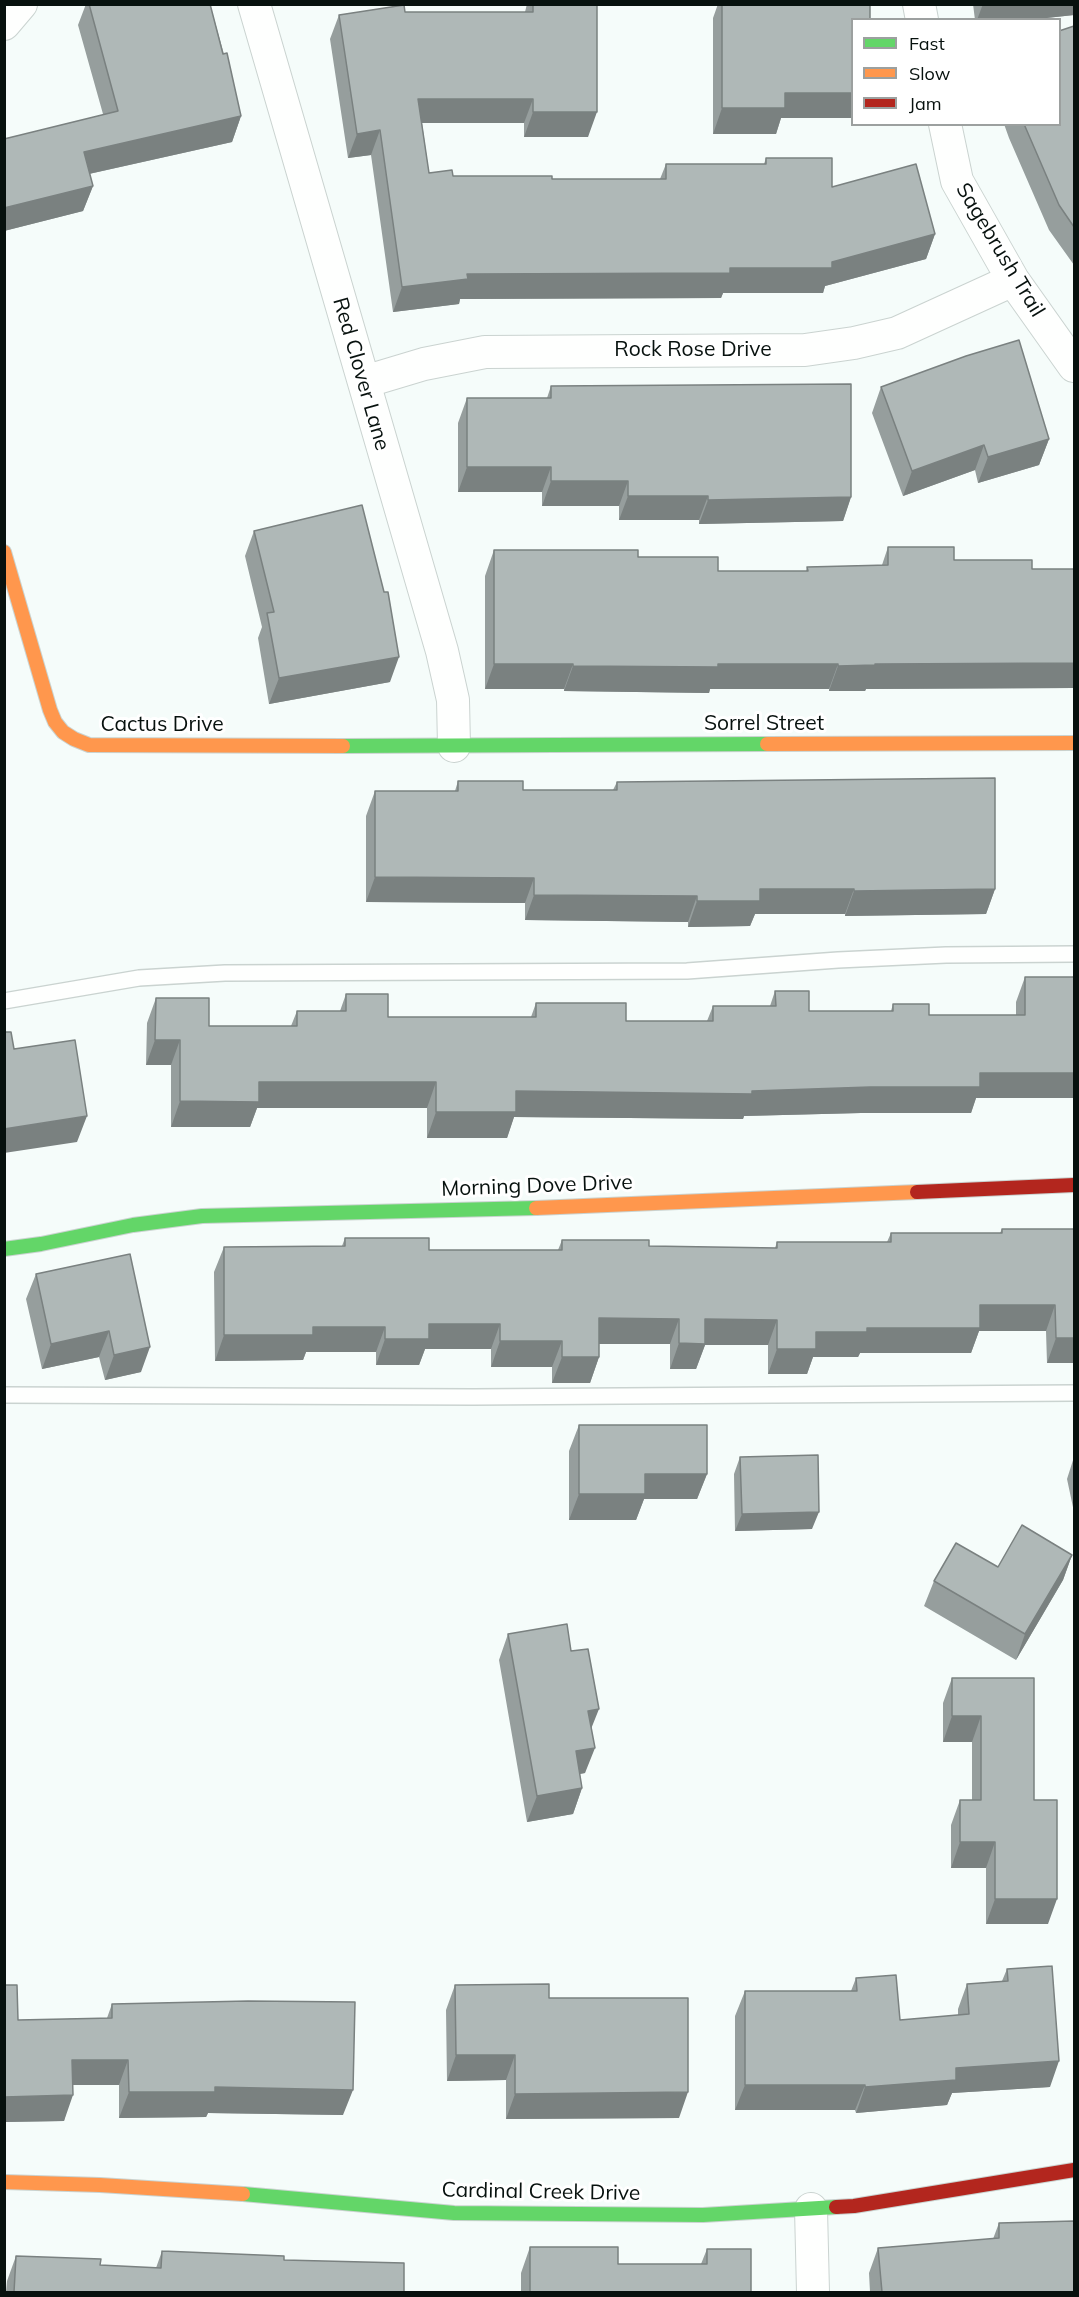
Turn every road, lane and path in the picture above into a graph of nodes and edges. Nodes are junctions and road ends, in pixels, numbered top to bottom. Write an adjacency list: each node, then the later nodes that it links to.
1 (21, 4): 3 (street)
2 (254, 4): 7 (street, Red Clover Lane)
3 (4, 24)
4 (945, 126): 5 (street, Sagebrush Trail)
5 (1013, 280): 6 (street, Sagebrush Trail); 7 (street, Rock Rose Drive)
6 (1074, 366)
7 (364, 382): 10 (street, Red Clover Lane)
8 (4, 552): 10 (street, Cactus Drive)
9 (1074, 743): 10 (street, Sorrel Street)
10 (454, 746)
11 (1074, 954): 12 (lane)
12 (4, 1001)
13 (1074, 1185): 14 (street, Morning Dove Drive)
14 (4, 1249)
15 (1074, 1393): 16 (lane)
16 (4, 1395)
17 (1074, 2170): 19 (street, Cardinal Creek Drive)
18 (4, 2182): 19 (street, Cardinal Creek Drive)
19 (811, 2209): 20 (street)
20 (813, 2292)

